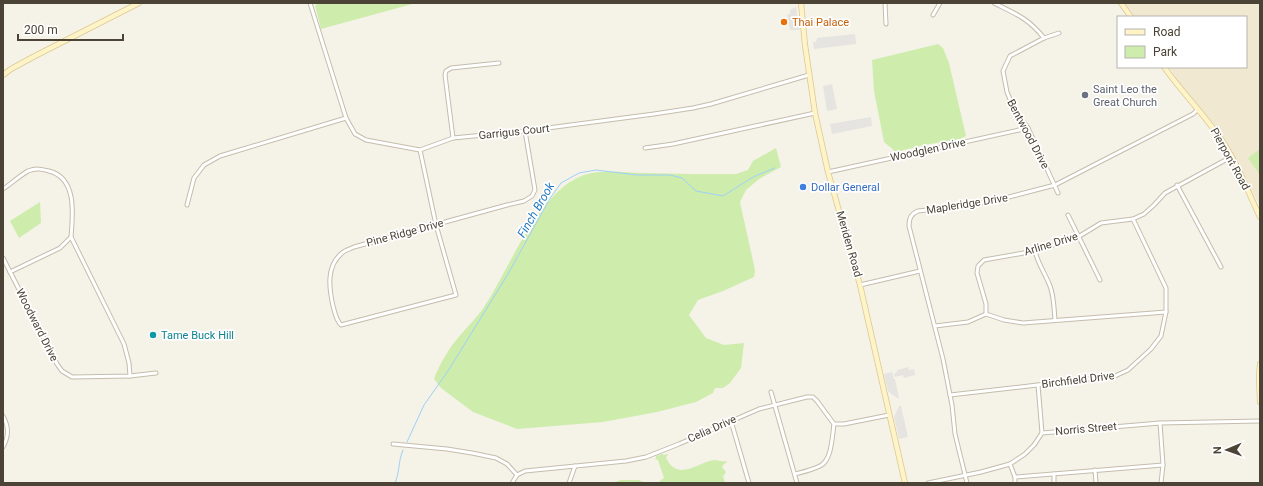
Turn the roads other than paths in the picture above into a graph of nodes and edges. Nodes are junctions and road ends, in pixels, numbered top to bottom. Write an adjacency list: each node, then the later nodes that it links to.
1 (139, 3): 15 (main road)
2 (310, 3): 19 (street)
3 (801, 3): 16 (main road, Meriden Road)
4 (884, 3): 10 (street)
5 (940, 3): 8 (street)
6 (994, 3): 12 (street)
7 (1122, 3): 9 (main road)
8 (933, 15)
9 (1130, 16)
10 (886, 24)
11 (1059, 33): 12 (street, Bentwood Drive)
12 (1044, 38): 20 (street, Bentwood Drive)
13 (499, 63): 22 (street)
14 (1165, 68): 17 (main road, Pierpont Road)
15 (3, 75)
16 (810, 75): 18 (main road, Meriden Road); 21 (street, Garrigus Court)
17 (1198, 109): 25 (main road, Pierpont Road); 27 (street, Mapleridge Drive)
18 (815, 113): 23 (street); 26 (main road, Meriden Road)
19 (346, 118): 24 (street); 31 (street)
20 (1028, 128): 26 (street, Woodglen Drive); 27 (street, Bentwood Drive)
21 (525, 131): 22 (street, Garrigus Court); 35 (street, Pine Ridge Drive)
22 (453, 138): 24 (street, Garrigus Court)
23 (645, 148)
24 (420, 150): 35 (street)
25 (1231, 157): 28 (street, Arline Drive); 33 (main road, Pierpont Road)
26 (828, 172): 44 (main road, Meriden Road)
27 (1055, 186): 30 (street, Bentwood Drive); 41 (street, Mapleridge Drive)
28 (1177, 186): 34 (street, Arline Drive); 40 (street)
29 (3, 189): 36 (street)
30 (1058, 194)
31 (187, 205)
32 (1068, 215): 37 (street)
33 (1260, 217)
34 (1133, 219): 37 (street, Arline Drive); 45 (street, Birchfield Drive)
35 (436, 224): 35 (street, Pine Ridge Drive)
36 (71, 237): 42 (street); 51 (street)
37 (1078, 237): 38 (street, Arline Drive); 43 (street)
38 (1035, 251): 46 (street, Arline Drive); 47 (street)
39 (3, 258): 42 (street, Woodward Drive)
40 (1221, 267)
41 (920, 271): 44 (street); 48 (street, Mapleridge Drive)
42 (10, 272): 51 (street, Woodward Drive)
43 (1100, 280)
44 (860, 285): 57 (main road, Meriden Road)
45 (1166, 312): 47 (street); 52 (street, Birchfield Drive)
46 (986, 314): 47 (street); 48 (street)
47 (1055, 320)
48 (935, 326): 54 (street, Mapleridge Drive)
49 (1260, 364): 55 (main road)
50 (156, 373): 51 (street, Woodward Drive)
51 (130, 376)
52 (1038, 385): 54 (street, Birchfield Drive); 63 (street)
53 (770, 392): 56 (street)
54 (950, 395): 72 (street, Mapleridge Drive)
55 (1260, 402)
56 (774, 404): 59 (street, Celia Drive); 62 (street, Celia Drive); 71 (street)
57 (889, 414): 62 (street); 79 (main road, Meriden Road)
58 (3, 416): 65 (street)
59 (731, 421): 68 (street, Celia Drive); 77 (street)
60 (1260, 421): 61 (street, Norris Street)
61 (1160, 423): 63 (street, Norris Street); 67 (street)
62 (834, 424): 71 (street)
63 (1042, 433): 66 (street, Norris Street)
64 (393, 444): 70 (street)
65 (3, 447)
66 (1010, 464): 72 (street, Norris Street); 74 (street)
67 (1163, 465): 69 (street); 85 (street)
68 (576, 466): 70 (street, Celia Drive); 76 (street)
69 (1095, 470): 73 (street); 84 (street)
70 (517, 474): 75 (street)
71 (795, 474): 78 (street)
72 (966, 474): 80 (street, Norris Street); 81 (street, Mapleridge Drive)
73 (1054, 474): 74 (street); 83 (street)
74 (1015, 477): 82 (street)
75 (512, 483)
76 (569, 483)
77 (749, 483)
78 (797, 483)
79 (904, 483)
80 (928, 483)
81 (967, 483)
82 (1015, 483)
83 (1054, 483)
84 (1096, 483)
85 (1161, 483)

